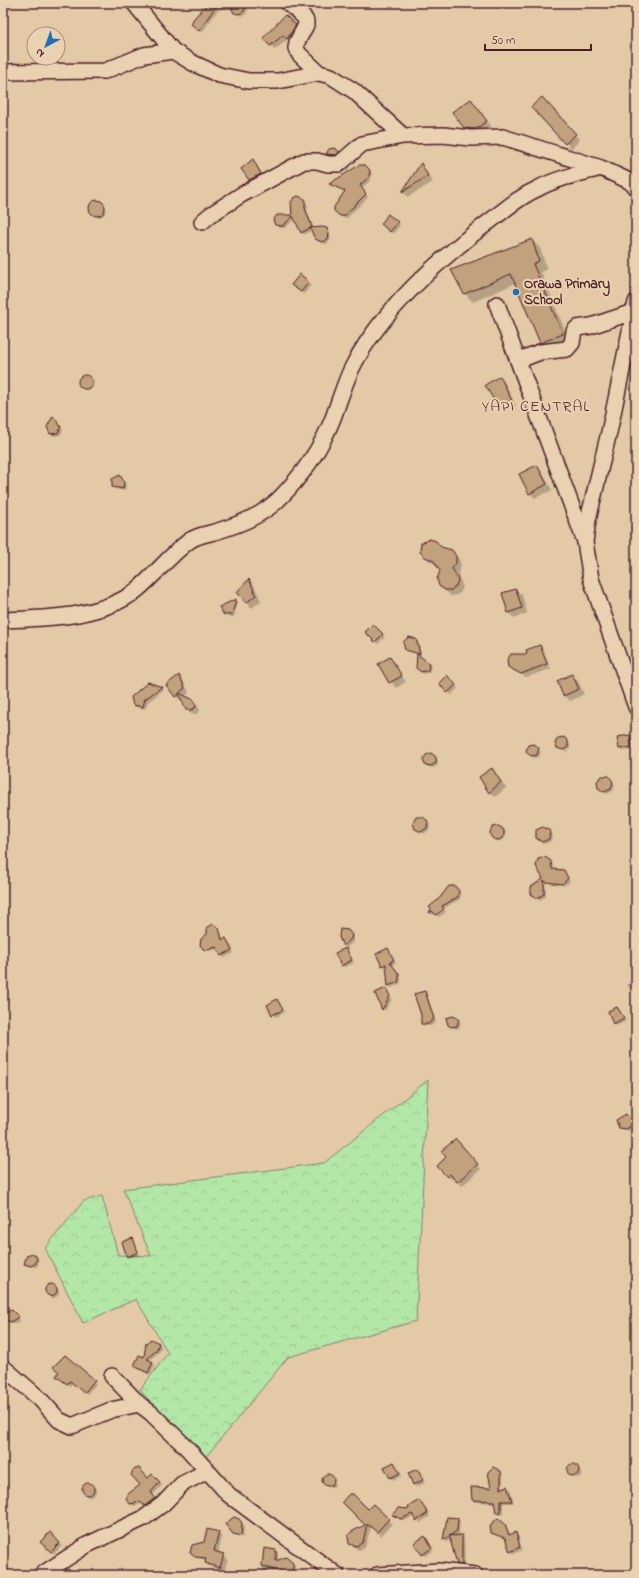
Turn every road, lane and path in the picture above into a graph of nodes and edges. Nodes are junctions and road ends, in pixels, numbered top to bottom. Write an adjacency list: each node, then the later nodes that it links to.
1 (134, 3): 3 (street)
2 (288, 3): 5 (street)
3 (173, 51): 4 (street); 5 (street)
4 (3, 72)
5 (319, 73): 6 (street)
6 (403, 136): 7 (street); 9 (street)
7 (601, 168): 8 (street); 14 (street)
8 (636, 187)
9 (202, 222)
10 (498, 304): 12 (street)
11 (636, 308): 12 (street); 13 (street)
12 (519, 360): 13 (street)
13 (585, 542): 15 (street)
14 (3, 620)
15 (636, 707)
16 (3, 1367): 18 (street)
17 (112, 1376): 18 (street)
18 (139, 1404): 19 (street)
19 (207, 1471): 20 (street); 21 (street)
20 (41, 1575)
21 (337, 1575)
22 (377, 1575): 23 (street)
23 (475, 1575)

